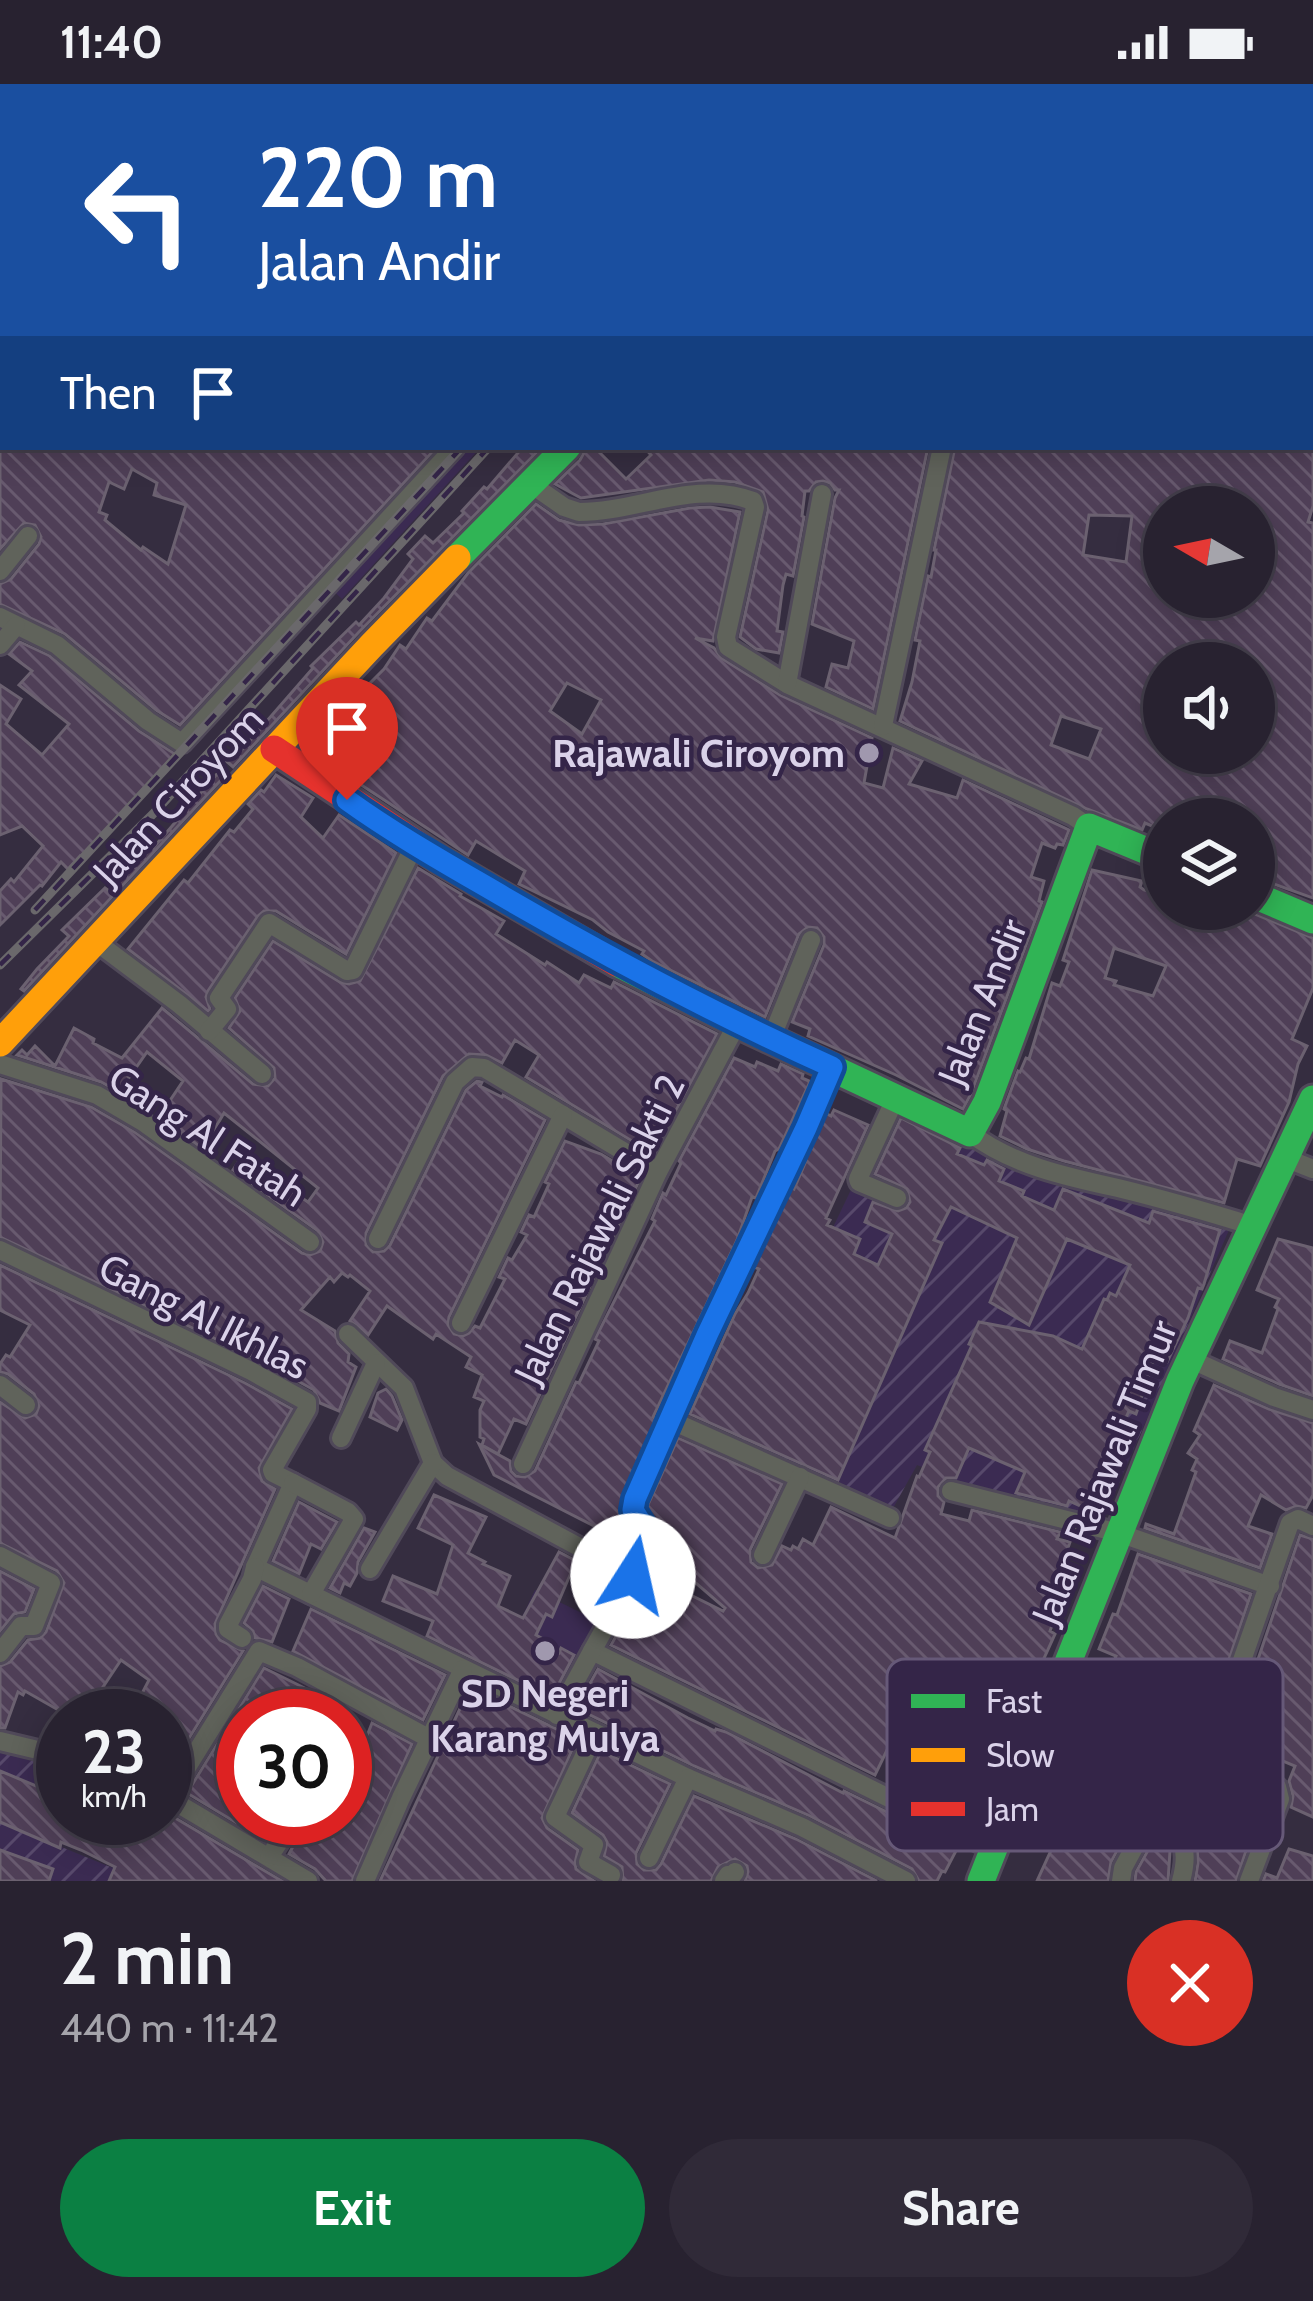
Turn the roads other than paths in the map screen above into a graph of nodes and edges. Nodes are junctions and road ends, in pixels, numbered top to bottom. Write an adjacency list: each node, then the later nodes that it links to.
1 (452, 450): 8 (street)
2 (564, 450): 4 (main road, Jalan Ciroyom)
3 (941, 450): 11 (street)
4 (531, 484): 10 (street); 12 (main road, Jalan Ciroyom)
5 (821, 494): 10 (street)
6 (28, 536): 7 (street)
7 (0, 571)
8 (8, 621): 9 (street)
9 (0, 645)
10 (787, 684): 11 (street)
11 (883, 727): 13 (street)
12 (274, 749): 14 (main road, Jalan Andir); 19 (main road, Jalan Ciroyom)
13 (1089, 827): 15 (main road); 30 (main road, Jalan Andir)
14 (415, 844): 20 (main road, Jalan Andir); 21 (street)
15 (1143, 849)
16 (1275, 904): 17 (main road)
17 (1313, 920)
18 (811, 940): 22 (street)
19 (95, 941): 21 (street); 23 (main road, Jalan Ciroyom)
20 (737, 1024): 22 (main road, Jalan Andir); 33 (street, Jalan Rajawali Sakti 2)
21 (209, 1031): 26 (street)
22 (771, 1039): 25 (main road, Jalan Andir)
23 (0, 1043)
24 (0, 1064): 37 (street, Gang Al Fatah)
25 (832, 1067): 27 (main road, Jalan Andir); 46 (street)
26 (262, 1074)
27 (896, 1097): 30 (main road, Jalan Andir); 34 (street)
28 (1313, 1099): 31 (main road, Jalan Rajawali Timur)
29 (563, 1115): 33 (street); 36 (street); 39 (street)
30 (970, 1133): 35 (street)
31 (1285, 1158): 32 (street); 35 (main road, Jalan Rajawali Timur)
32 (1313, 1169)
33 (658, 1172): 49 (street, Jalan Rajawali Sakti 2)
34 (897, 1198)
35 (1253, 1226): 41 (main road, Jalan Rajawali Timur)
36 (378, 1239)
37 (310, 1242)
38 (0, 1250): 51 (street, Gang Al Ikhlas)
39 (461, 1323)
40 (348, 1334): 42 (street)
41 (1190, 1359): 45 (street); 55 (main road, Jalan Rajawali Timur)
42 (376, 1363): 47 (street); 48 (street)
43 (0, 1385): 44 (street)
44 (26, 1405)
45 (1313, 1410)
46 (670, 1420): 50 (street); 60 (street)
47 (341, 1438)
48 (433, 1463): 59 (street); 60 (street)
49 (523, 1464)
50 (800, 1477): 53 (street); 56 (street)
51 (293, 1484): 58 (street, Gang Al Ikhlas); 62 (street)
52 (951, 1491): 55 (street)
53 (890, 1518)
54 (1312, 1522): 61 (street)
55 (1119, 1533): 61 (street); 66 (main road, Jalan Rajawali Timur)
56 (763, 1555)
57 (0, 1556): 65 (street)
58 (255, 1567): 62 (street); 63 (street, Gang Al Ikhlas)
59 (370, 1569)
60 (633, 1576): 64 (street)
61 (1270, 1586): 67 (street)
62 (311, 1594): 68 (street)
63 (242, 1638)
64 (592, 1651): 69 (street); 76 (street)
65 (0, 1654)
66 (1069, 1659)
67 (1243, 1659)
68 (463, 1670): 69 (street); 71 (street)
69 (557, 1714): 70 (street)
70 (595, 1733): 75 (street); 85 (street)
71 (430, 1739): 74 (street); 87 (street)
72 (0, 1741): 73 (street)
73 (36, 1750)
74 (192, 1756)
75 (688, 1778): 84 (street); 88 (street)
76 (887, 1797)
77 (192, 1812): 83 (street)
78 (277, 1845): 83 (street)
79 (994, 1851): 89 (main road, Jalan Rajawali Timur)
80 (1132, 1851): 90 (street)
81 (1185, 1851): 91 (street)
82 (1260, 1851): 92 (street)
83 (269, 1857): 86 (street)
84 (649, 1858)
85 (611, 1875)
86 (296, 1878)
87 (365, 1881)
88 (906, 1881)
89 (981, 1881)
90 (1121, 1881)
91 (1181, 1881)
92 (1249, 1881)

